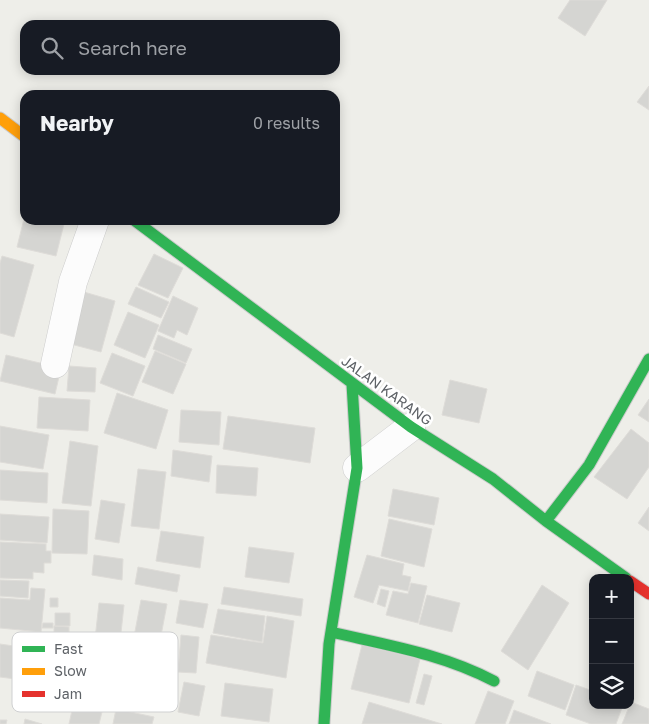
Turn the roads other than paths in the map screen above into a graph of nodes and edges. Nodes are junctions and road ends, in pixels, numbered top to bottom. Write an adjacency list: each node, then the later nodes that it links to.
1 (0, 118): 2 (street)
2 (20, 133)
3 (93, 225): 6 (street)
4 (141, 225): 7 (street, JALAN KARANG)
5 (649, 359): 10 (street)
6 (55, 364)
7 (352, 384): 8 (street, JALAN KARANG); 9 (street)
8 (410, 427): 9 (street); 10 (street, JALAN KARANG)
9 (357, 468): 14 (street)
10 (546, 521): 11 (street, JALAN KARANG)
11 (620, 574)
12 (634, 583): 13 (street)
13 (649, 594)
14 (331, 632): 15 (street); 16 (street)
15 (494, 681)
16 (324, 724)

